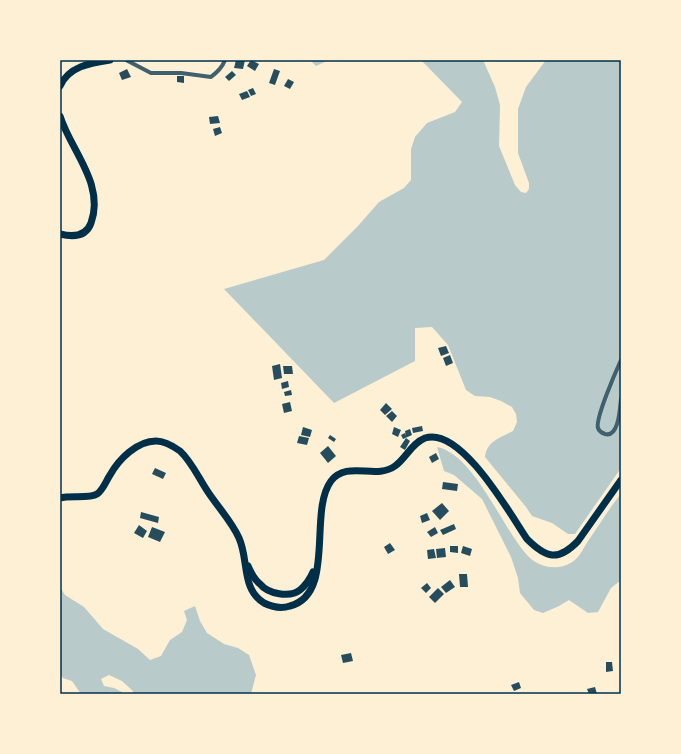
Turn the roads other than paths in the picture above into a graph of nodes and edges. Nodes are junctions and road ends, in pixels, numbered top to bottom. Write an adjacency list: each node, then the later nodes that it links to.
1 (110, 60): 4 (highway)
2 (126, 60): 3 (street)
3 (225, 60)
4 (60, 86)
5 (60, 116): 6 (highway)
6 (60, 234)
7 (621, 360): 8 (street)
8 (621, 399)
9 (621, 480): 12 (highway)
10 (60, 498): 11 (highway)
11 (245, 560): 12 (highway); 12 (highway)
12 (317, 565)

